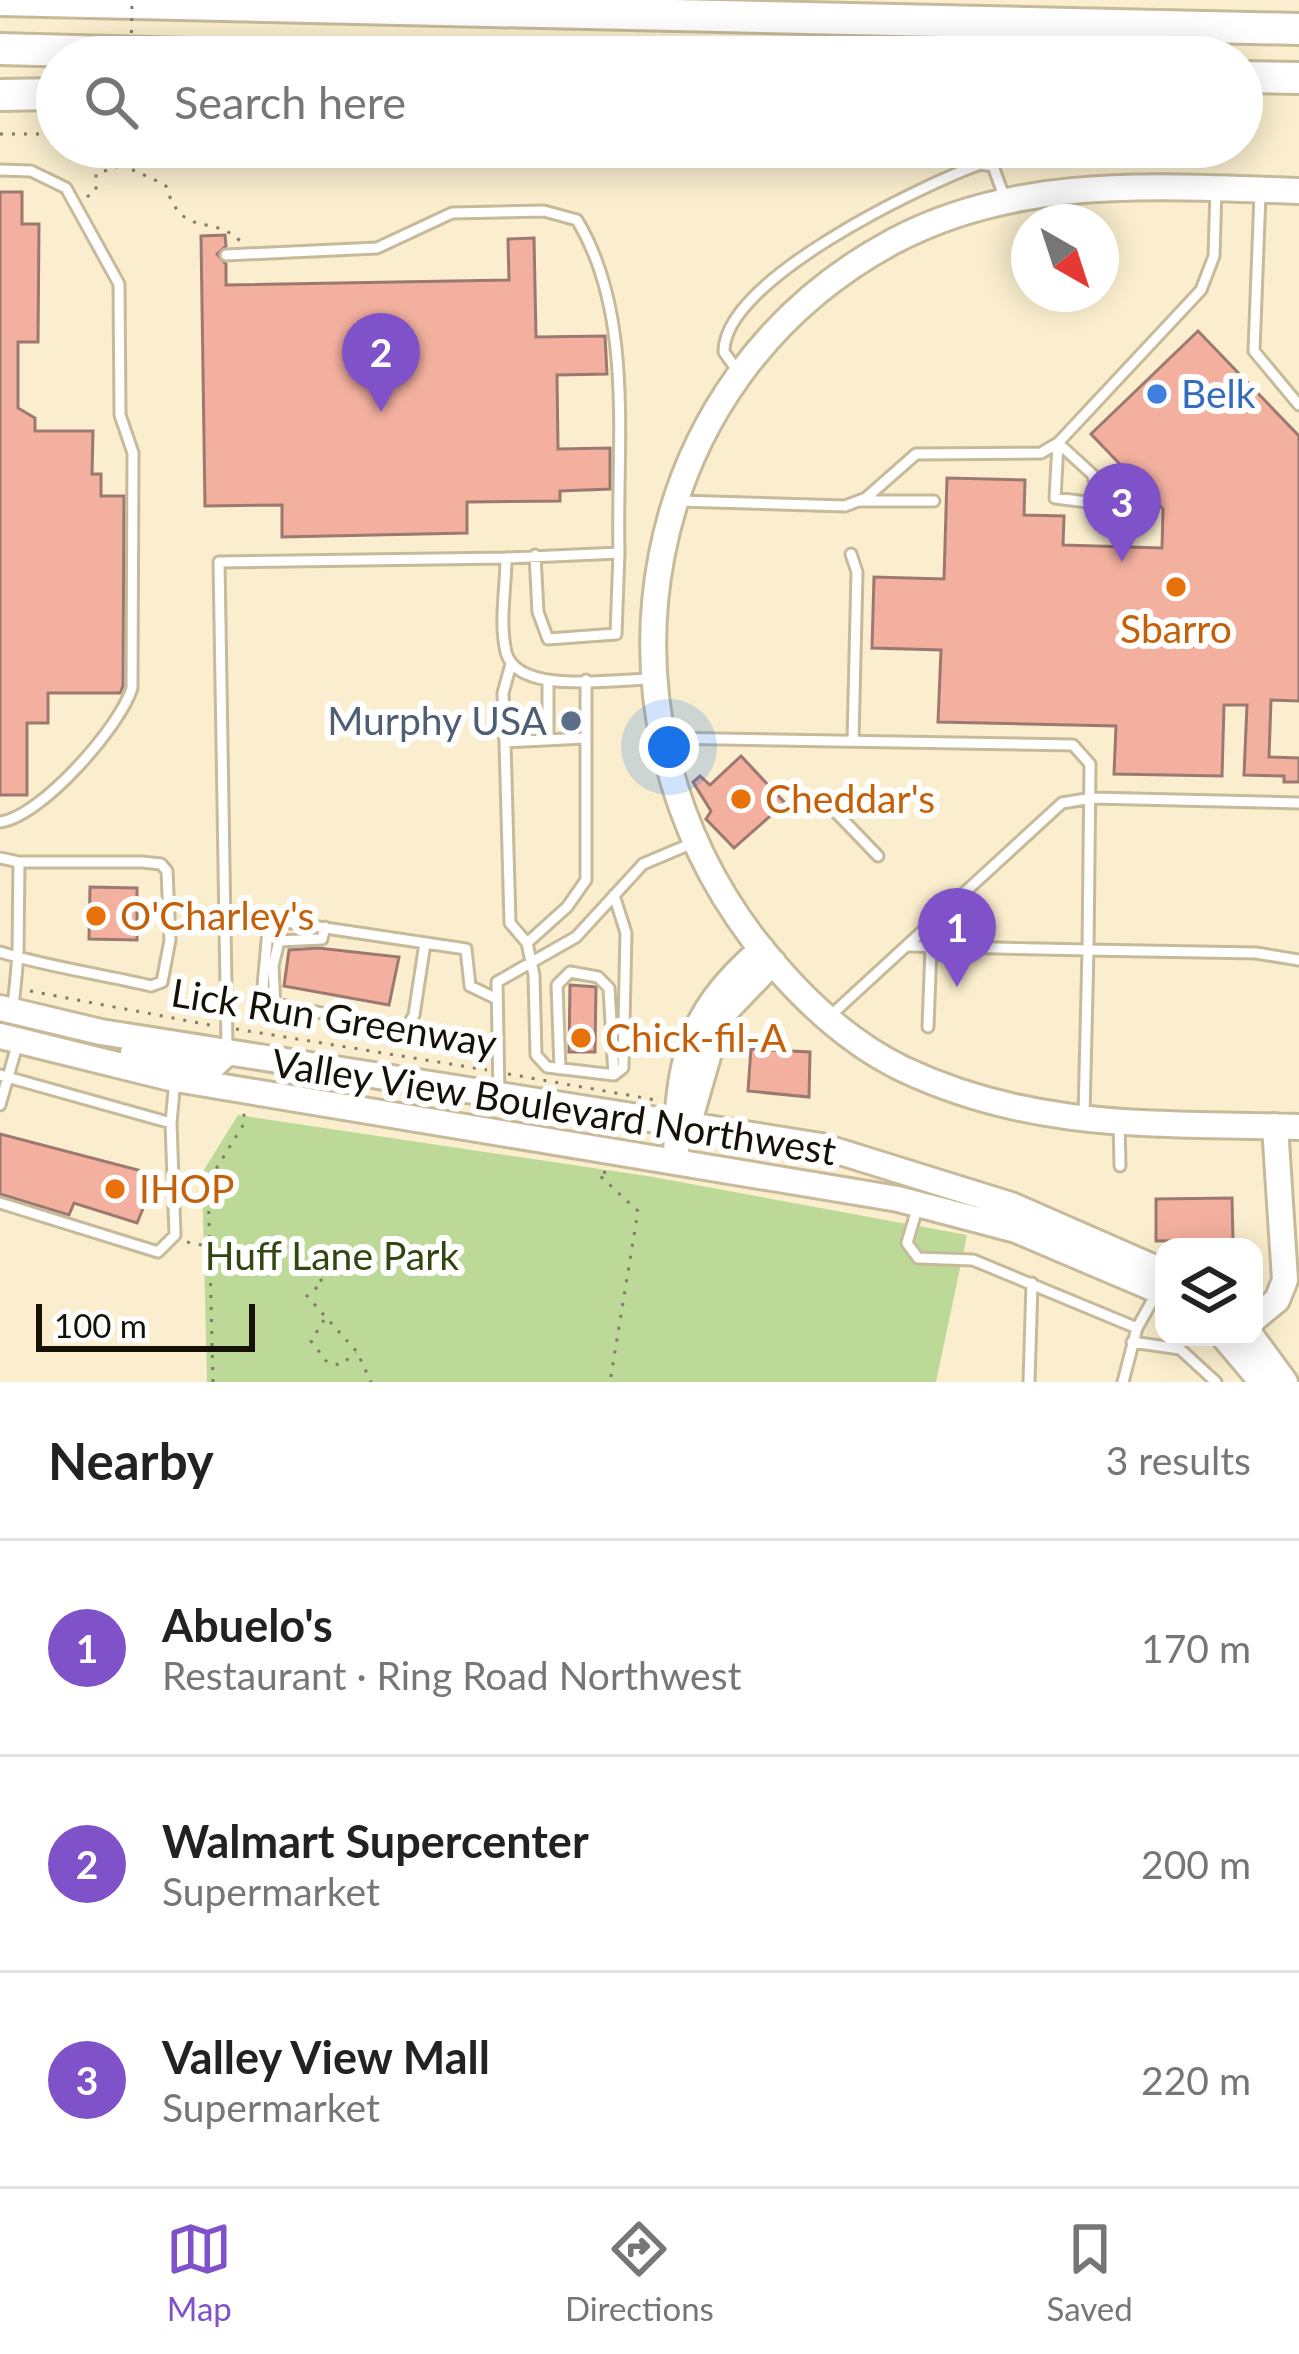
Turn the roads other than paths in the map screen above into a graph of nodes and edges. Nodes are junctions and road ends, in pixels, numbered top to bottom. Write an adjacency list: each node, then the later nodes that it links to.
1 (0, 0): 3 (highway)
2 (434, 0): 3 (highway)
3 (485, 12): 4 (highway)
4 (1299, 28)
5 (0, 49): 6 (highway)
6 (36, 50)
7 (1263, 77): 8 (highway)
8 (1299, 78)
9 (36, 94): 10 (highway)
10 (0, 95)
11 (971, 168): 19 (lane)
12 (994, 168): 17 (lane)
13 (0, 170): 41 (lane)
14 (1216, 188): 15 (main road); 17 (main road); 21 (lane)
15 (1260, 190): 16 (main road); 20 (lane)
16 (1299, 191)
17 (1005, 199): 19 (main road)
18 (226, 255): 25 (lane)
19 (741, 374): 22 (main road)
20 (1299, 405)
21 (1058, 443): 21 (lane); 23 (lane)
22 (673, 500): 23 (lane); 30 (main road)
23 (860, 501): 24 (lane)
24 (934, 502)
25 (619, 553): 27 (lane); 27 (lane)
26 (850, 554): 36 (lane)
27 (536, 555): 28 (lane)
28 (506, 558): 29 (lane); 48 (lane)
29 (511, 664): 31 (lane); 37 (lane)
30 (653, 679): 32 (lane); 34 (main road)
31 (548, 680): 32 (lane); 35 (lane)
32 (586, 680): 33 (lane)
33 (586, 738): 35 (lane); 52 (lane)
34 (661, 738): 36 (lane); 42 (main road)
35 (548, 740): 37 (lane)
36 (853, 741): 38 (lane)
37 (505, 742): 52 (lane)
38 (1092, 798): 40 (lane); 53 (lane); 55 (lane)
39 (825, 801): 43 (lane)
40 (1299, 803)
41 (0, 822)
42 (695, 842): 46 (lane); 47 (main road)
43 (878, 856)
44 (0, 858): 45 (lane)
45 (19, 862): 58 (lane); 58 (lane)
46 (614, 895): 60 (lane); 72 (lane)
47 (736, 914): 57 (main road); 61 (main road)
48 (224, 919): 49 (lane); 70 (lane)
49 (269, 919): 50 (lane); 65 (lane)
50 (325, 927): 51 (lane); 65 (lane)
51 (425, 943): 62 (lane); 65 (lane)
52 (526, 943): 60 (lane)
53 (910, 946): 54 (lane); 67 (lane)
54 (931, 946): 55 (lane); 68 (lane)
55 (1088, 950): 59 (lane); 78 (lane)
56 (0, 952): 58 (lane)
57 (767, 956): 61 (main road); 63 (main road); 66 (main road)
58 (18, 958): 64 (lane)
59 (1299, 960)
60 (532, 962): 62 (lane); 71 (lane)
61 (723, 985): 77 (main road)
62 (495, 998): 75 (lane)
63 (807, 998): 66 (main road); 67 (main road)
64 (7, 1005): 70 (main road, Valley View Boulevard Northwest)
65 (274, 1007)
66 (724, 1011): 77 (main road)
67 (828, 1018): 78 (main road)
68 (928, 1027)
69 (9, 1039): 70 (main road); 73 (lane); 74 (main road, Valley View Boulevard Northwest)
70 (227, 1040): 75 (main road, Valley View Boulevard Northwest)
71 (560, 1069): 72 (lane); 72 (lane)
72 (614, 1075)
73 (5, 1076): 76 (lane); 80 (lane)
74 (175, 1079): 80 (lane); 82 (main road, Valley View Boulevard Northwest)
75 (499, 1084): 77 (main road, Valley View Boulevard Northwest)
76 (0, 1105)
77 (683, 1121): 82 (main road); 86 (main road, Valley View Boulevard Northwest)
78 (1084, 1122): 79 (main road)
79 (1119, 1122): 81 (main road); 83 (lane)
80 (171, 1123): 84 (lane)
81 (1287, 1126): 91 (main road)
82 (676, 1161): 85 (main road, Valley View Boulevard Northwest)
83 (1120, 1166)
84 (0, 1203)
85 (918, 1204): 86 (main road); 88 (main road, Valley View Boulevard Northwest); 89 (lane)
86 (1058, 1223): 87 (main road, Valley View Boulevard Northwest)
87 (1155, 1281)
88 (1155, 1282)
89 (1032, 1283): 92 (lane); 96 (lane)
90 (1155, 1297): 92 (lane)
91 (1263, 1311)
92 (1137, 1328): 93 (lane)
93 (1132, 1342): 97 (lane); 98 (lane)
94 (1232, 1346): 99 (main road)
95 (1259, 1346): 100 (main road)
96 (1029, 1382)
97 (1123, 1382)
98 (1216, 1382)
99 (1262, 1382)
100 (1285, 1382)

